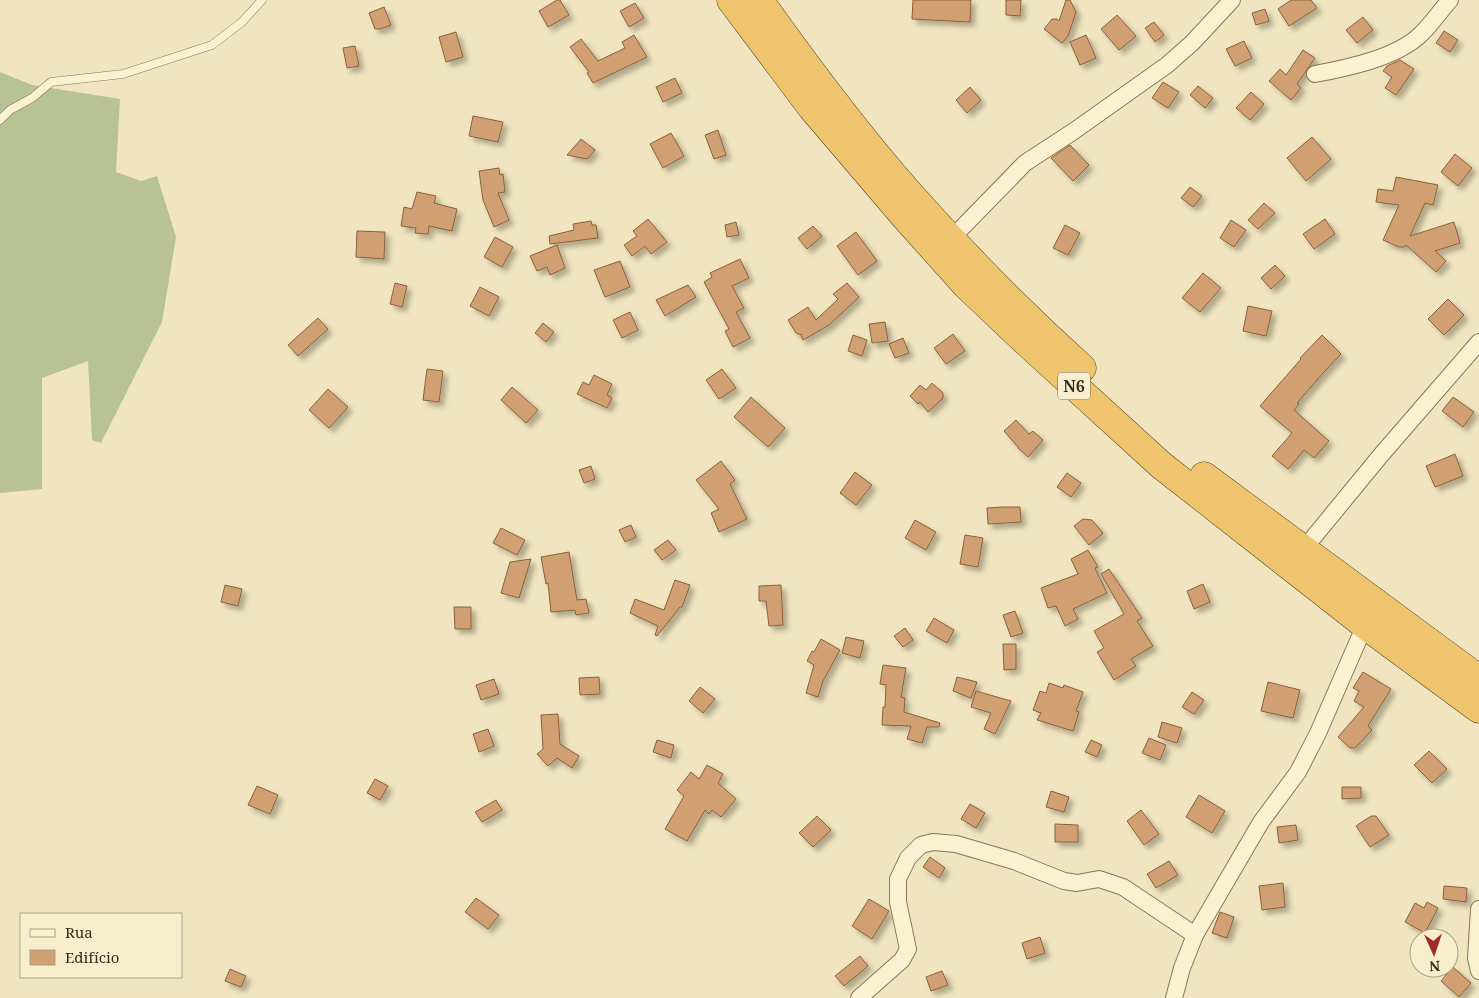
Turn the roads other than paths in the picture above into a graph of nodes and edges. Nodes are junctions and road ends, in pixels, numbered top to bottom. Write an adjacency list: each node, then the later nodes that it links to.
1 (262, 0): 7 (lane)
2 (731, 0): 11 (highway, N6)
3 (759, 0): 8 (highway, N6)
4 (1232, 0): 8 (street)
5 (1450, 0): 6 (street)
6 (1315, 74)
7 (0, 120)
8 (951, 239): 10 (highway, N6)
9 (1479, 342): 10 (street)
10 (1304, 550): 11 (highway, N6)
11 (1370, 613): 12 (highway, N6); 13 (highway, N6); 15 (street)
12 (1479, 679)
13 (1479, 709)
14 (1479, 909): 16 (street)
15 (1195, 935): 17 (street); 18 (street)
16 (1479, 972)
17 (859, 998)
18 (1174, 998)

